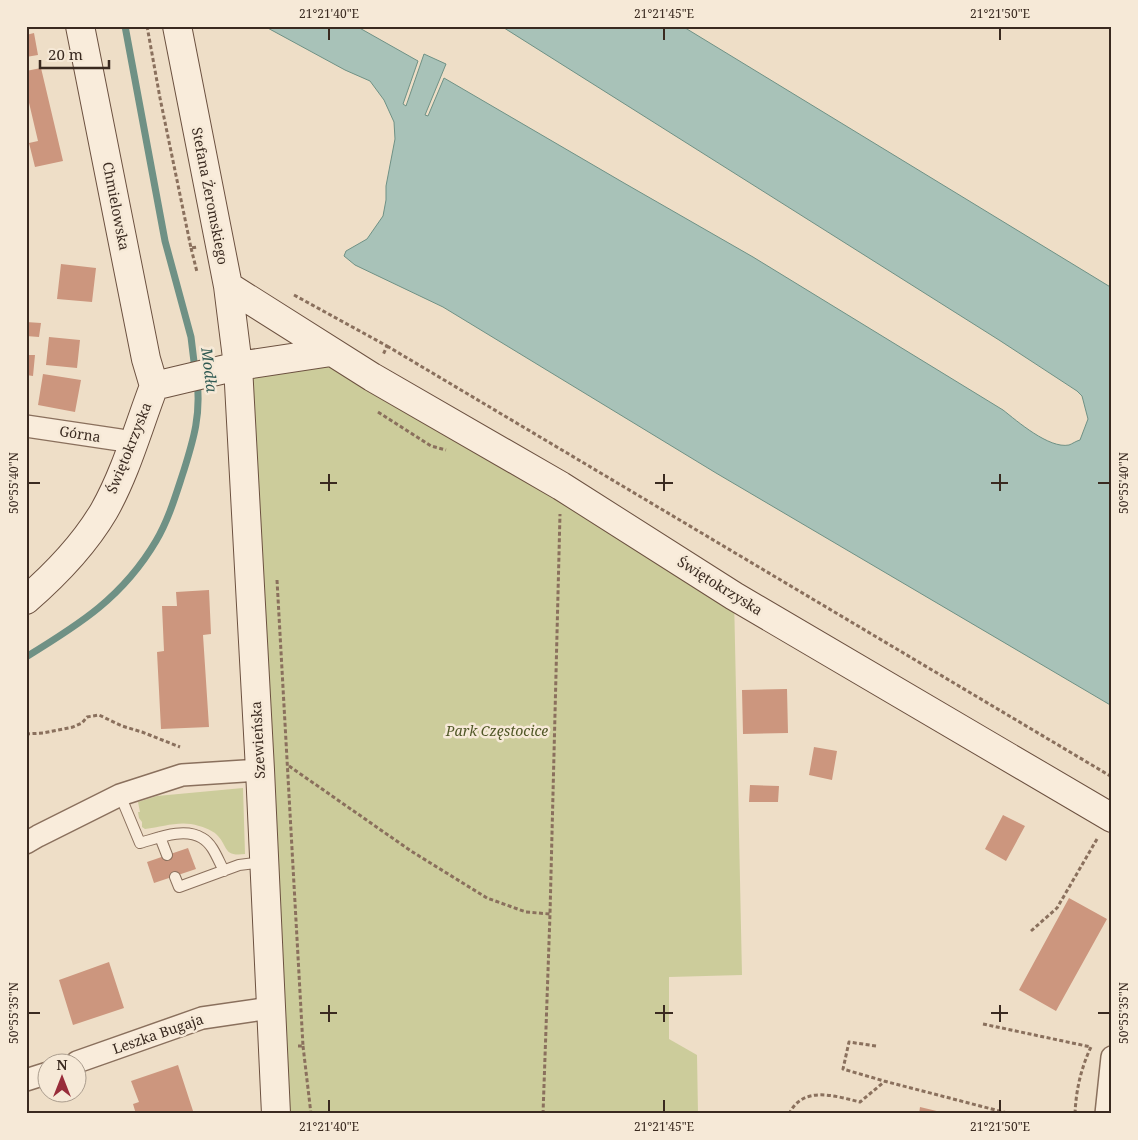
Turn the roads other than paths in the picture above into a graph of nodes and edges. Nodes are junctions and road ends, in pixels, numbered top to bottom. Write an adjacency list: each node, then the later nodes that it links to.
1 (80, 26): 6 (street, Chmielowska)
2 (177, 26): 3 (street, Stefana Żeromskiego)
3 (228, 286): 4 (street, Świętokrzyska); 5 (street, Stefana Żeromskiego)
4 (330, 352): 5 (street, Świętokrzyska); 12 (street, Świętokrzyska)
5 (226, 369): 6 (street, Świętokrzyska); 10 (street, Szewieńska)
6 (154, 386): 8 (street, Świętokrzyska)
7 (26, 426): 8 (street, Górna)
8 (132, 446): 9 (street, Świętokrzyska)
9 (26, 600)
10 (260, 770): 11 (street); 16 (street, Szewieńska)
11 (120, 795): 13 (lane); 14 (street)
12 (1111, 817)
13 (160, 837): 15 (lane); 17 (lane)
14 (26, 843)
15 (167, 855)
16 (264, 862): 17 (lane); 19 (street, Szewieńska)
17 (224, 871): 18 (lane)
18 (175, 877)
19 (271, 1008): 21 (street, Leszka Bugaja); 24 (street, Szewieńska)
20 (1112, 1057): 25 (street)
21 (88, 1058)
22 (38, 1076): 23 (street)
23 (26, 1080)
24 (276, 1114)
25 (1106, 1114)

